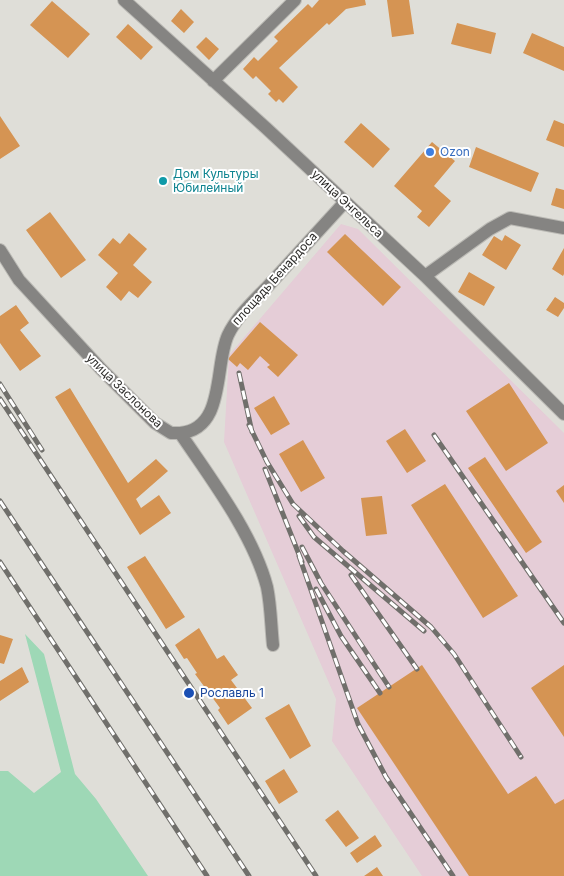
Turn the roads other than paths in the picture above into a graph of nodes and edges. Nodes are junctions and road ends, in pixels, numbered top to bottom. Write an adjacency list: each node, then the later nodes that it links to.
1 (124, 0): 3 (street, улица Энгельса)
2 (295, 0): 3 (street)
3 (213, 81): 4 (street, улица Энгельса)
4 (344, 203): 7 (street, улица Энгельса); 9 (street, площадь Бенардоса)
5 (564, 228): 7 (street)
6 (0, 250): 9 (street, улица Заслонова)
7 (425, 276): 8 (street, улица Энгельса)
8 (564, 414)
9 (180, 433): 10 (street)
10 (273, 645)

